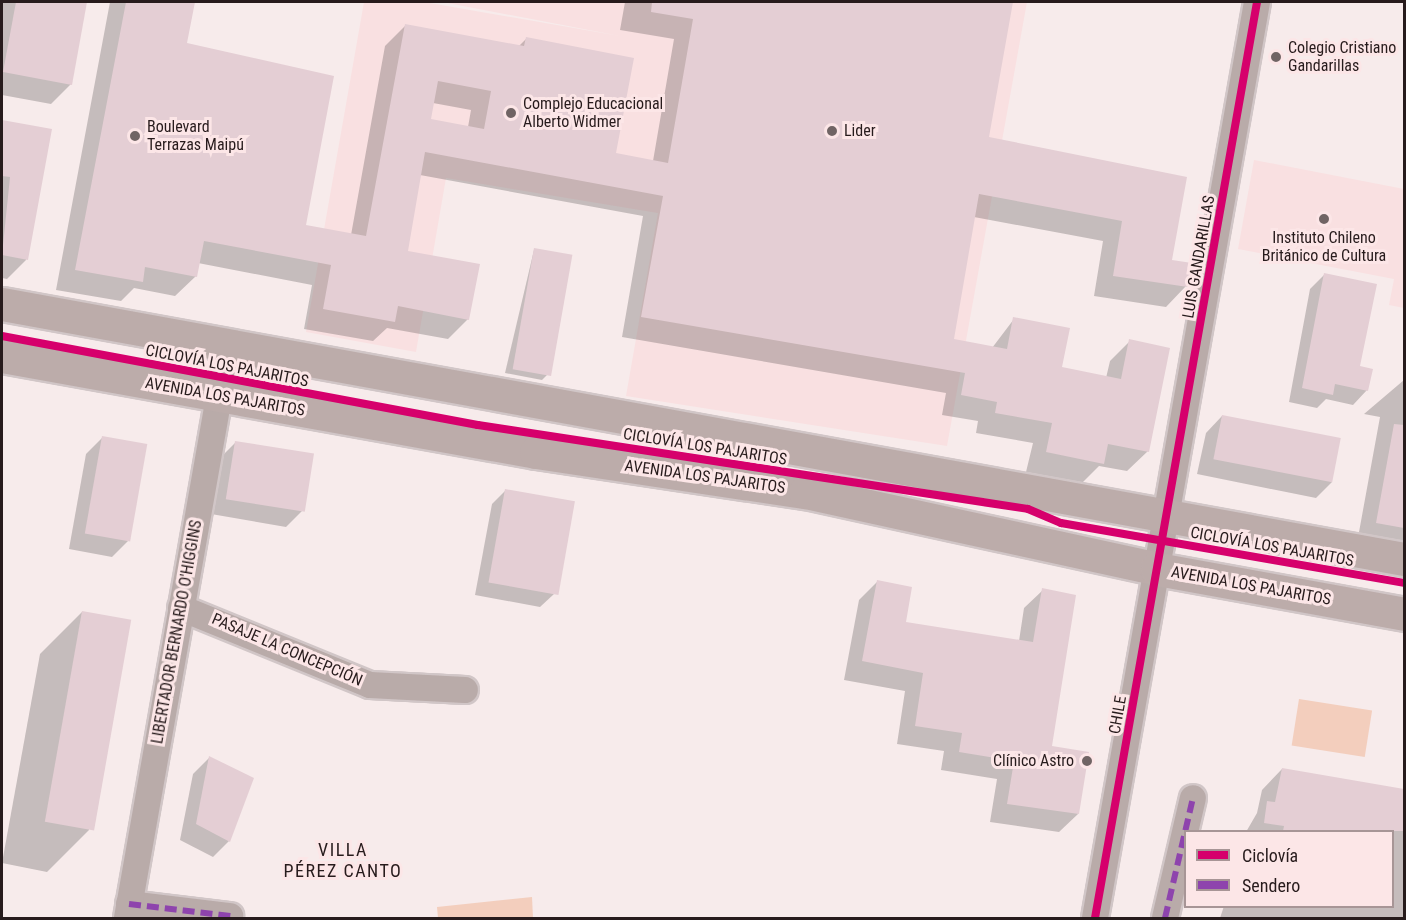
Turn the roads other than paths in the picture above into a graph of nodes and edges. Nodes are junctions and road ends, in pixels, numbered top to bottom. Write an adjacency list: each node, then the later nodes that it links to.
1 (1257, 2): 6 (street, LUIS GANDARILLAS)
2 (2, 304): 3 (main road)
3 (228, 346): 5 (street, LIBERTADOR BERNARDO O'HIGGINS); 6 (main road)
4 (2, 356): 5 (main road, AVENIDA LOS PAJARITOS)
5 (219, 396): 8 (main road, AVENIDA LOS PAJARITOS); 9 (street, LIBERTADOR BERNARDO O'HIGGINS)
6 (1166, 516): 7 (main road); 8 (street, CHILE)
7 (1404, 559)
8 (1157, 569): 10 (main road, AVENIDA LOS PAJARITOS); 17 (street, CHILE)
9 (181, 608): 11 (street, PASAJE LA CONCEPCIÓN); 15 (street, LIBERTADOR BERNARDO O'HIGGINS)
10 (1404, 614)
11 (465, 690)
12 (1193, 798): 13 (street)
13 (1186, 830)
14 (1184, 837): 18 (street)
15 (128, 911): 16 (street)
16 (230, 916)
17 (1095, 918)
18 (1165, 918)

